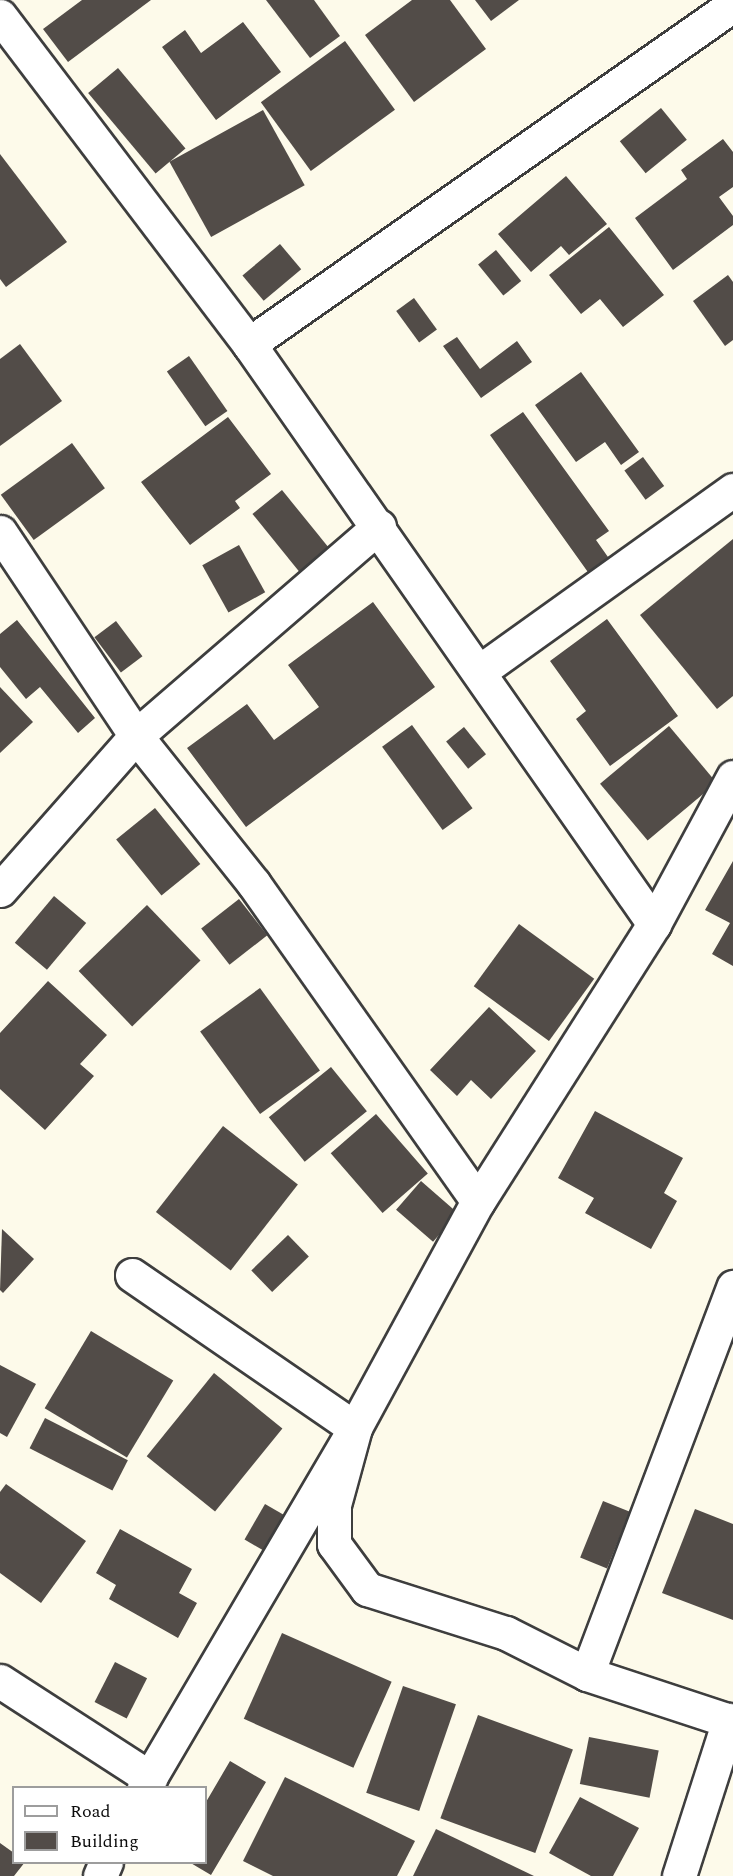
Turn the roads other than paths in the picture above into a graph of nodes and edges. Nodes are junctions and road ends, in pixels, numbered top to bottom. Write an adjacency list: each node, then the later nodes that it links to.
1 (17, 0): 3 (street)
2 (733, 5): 4 (street)
3 (0, 14): 4 (street)
4 (249, 344): 6 (street)
5 (733, 490): 8 (street)
6 (379, 526): 8 (street); 9 (street)
7 (4, 550): 9 (street)
8 (480, 671): 12 (street)
9 (136, 736): 11 (street); 13 (street)
10 (733, 777): 12 (street)
11 (0, 891)
12 (654, 924): 13 (street)
13 (478, 1201): 16 (street)
14 (132, 1275): 16 (street)
15 (733, 1287): 17 (street)
16 (355, 1428): 17 (street); 20 (street)
17 (587, 1674): 19 (street)
18 (0, 1681): 20 (street)
19 (731, 1721): 21 (street)
20 (147, 1783)
21 (679, 1876)

